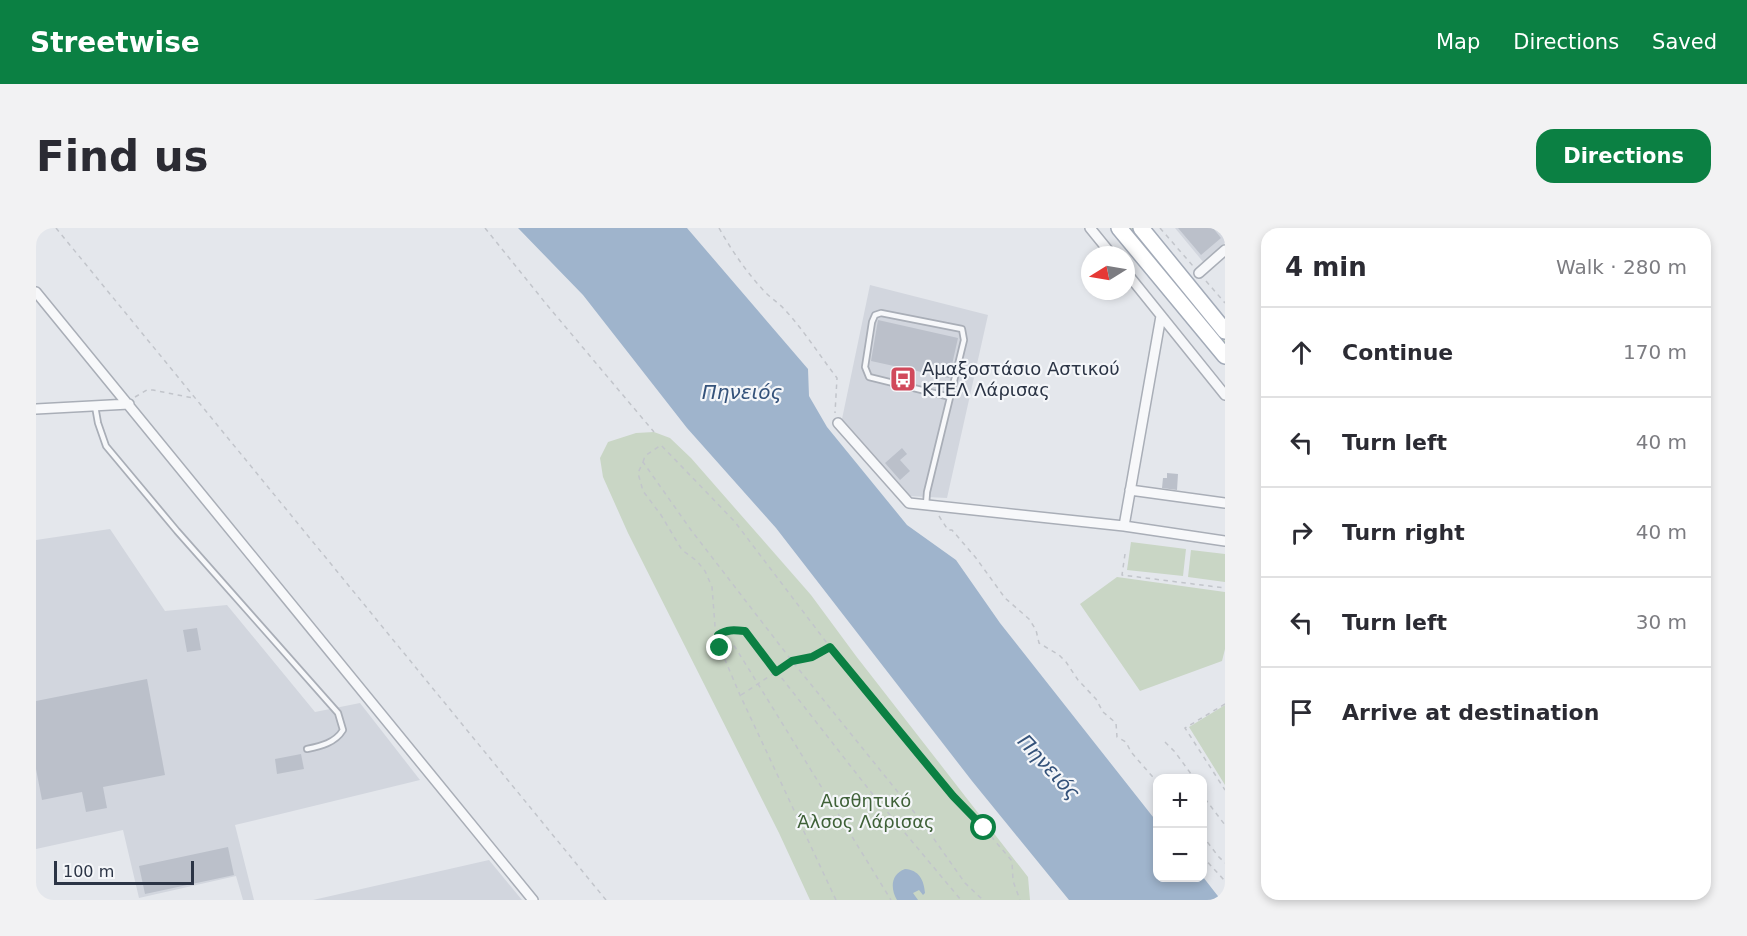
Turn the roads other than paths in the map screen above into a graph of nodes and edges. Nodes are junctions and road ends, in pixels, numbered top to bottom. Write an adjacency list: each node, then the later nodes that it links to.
1 (1090, 228): 4 (street)
2 (1119, 228): 11 (main road)
3 (1141, 228): 10 (main road)
4 (1105, 246)
5 (1225, 250): 6 (street)
6 (1199, 273)
7 (1135, 283): 9 (street)
8 (36, 291): 14 (street)
9 (1161, 316): 12 (street); 18 (street)
10 (1225, 331)
11 (1225, 356)
12 (1225, 395)
13 (950, 397): 13 (lane); 20 (lane)
14 (129, 404): 15 (street); 24 (street)
15 (95, 406): 16 (street); 23 (lane)
16 (36, 409)
17 (838, 423): 20 (street)
18 (1130, 490): 19 (street); 21 (street)
19 (1225, 503)
20 (926, 506): 21 (street)
21 (1124, 526): 22 (street)
22 (1225, 541)
23 (306, 749)
24 (533, 900)

